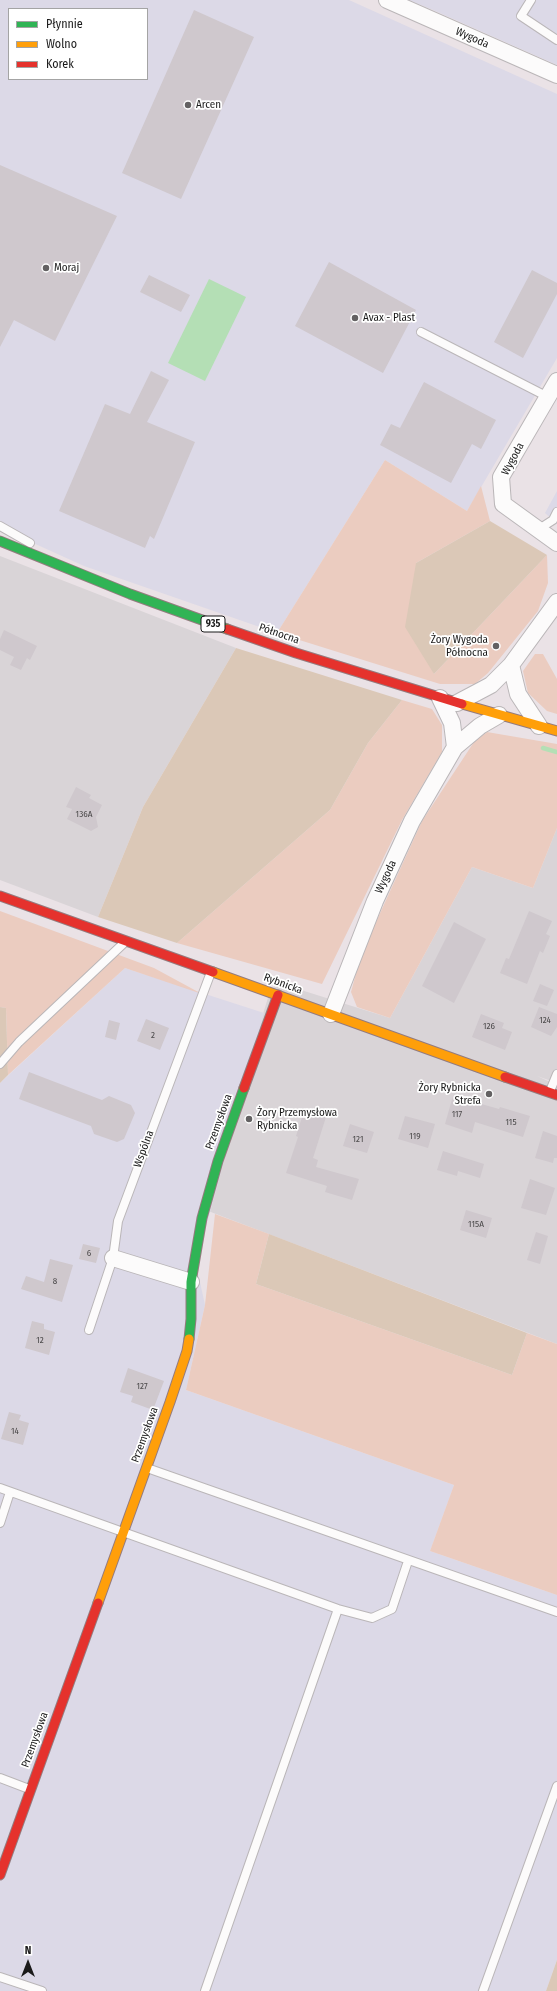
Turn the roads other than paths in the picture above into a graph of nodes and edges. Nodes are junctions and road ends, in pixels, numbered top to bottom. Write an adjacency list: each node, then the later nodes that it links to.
1 (387, 0): 4 (street, Wygoda)
2 (532, 0): 3 (lane)
3 (557, 40)
4 (557, 75)
5 (421, 332): 7 (lane)
6 (557, 381): 7 (street, Wygoda)
7 (548, 397): 10 (street, Wygoda)
8 (557, 512): 10 (lane)
9 (0, 526): 13 (lane)
10 (540, 530): 12 (street, Wygoda)
11 (0, 541): 13 (street, Północna / 935)
12 (557, 543)
13 (44, 560): 16 (street, Północna / 935)
14 (557, 602): 15 (street)
15 (511, 665): 17 (street); 19 (street)
16 (440, 698): 17 (street, Północna / 935); 21 (street)
17 (457, 703): 18 (street, Północna / 935)
18 (499, 715): 19 (street, Północna / 935); 21 (street, Wygoda)
19 (539, 726): 20 (street, Północna / 935)
20 (557, 731)
21 (455, 747): 26 (street, Wygoda)
22 (0, 896): 23 (street, Rybnicka)
23 (126, 942): 24 (street, Rybnicka); 27 (lane)
24 (211, 971): 25 (street, Rybnicka); 30 (lane, Wspólna)
25 (278, 995): 26 (street, Rybnicka); 31 (street, Przemysłowa)
26 (331, 1014): 29 (street, Rybnicka)
27 (0, 1064)
28 (557, 1074): 29 (lane)
29 (553, 1093)
30 (113, 1258): 31 (street); 32 (lane, Wspólna)
31 (192, 1282): 33 (street, Przemysłowa)
32 (89, 1330)
33 (146, 1468): 37 (street, Przemysłowa); 38 (lane)
34 (0, 1488): 35 (lane)
35 (10, 1492): 36 (lane); 37 (lane)
36 (0, 1523)
37 (123, 1533): 39 (lane); 43 (street, Przemysłowa)
38 (408, 1561): 39 (lane); 40 (lane)
39 (338, 1609): 47 (lane)
40 (557, 1612)
41 (0, 1778): 43 (lane)
42 (557, 1786): 48 (lane)
43 (30, 1789): 44 (street, Przemysłowa)
44 (0, 1875)
45 (0, 1977): 46 (lane)
46 (42, 1991)
47 (205, 1991)
48 (483, 1991)

